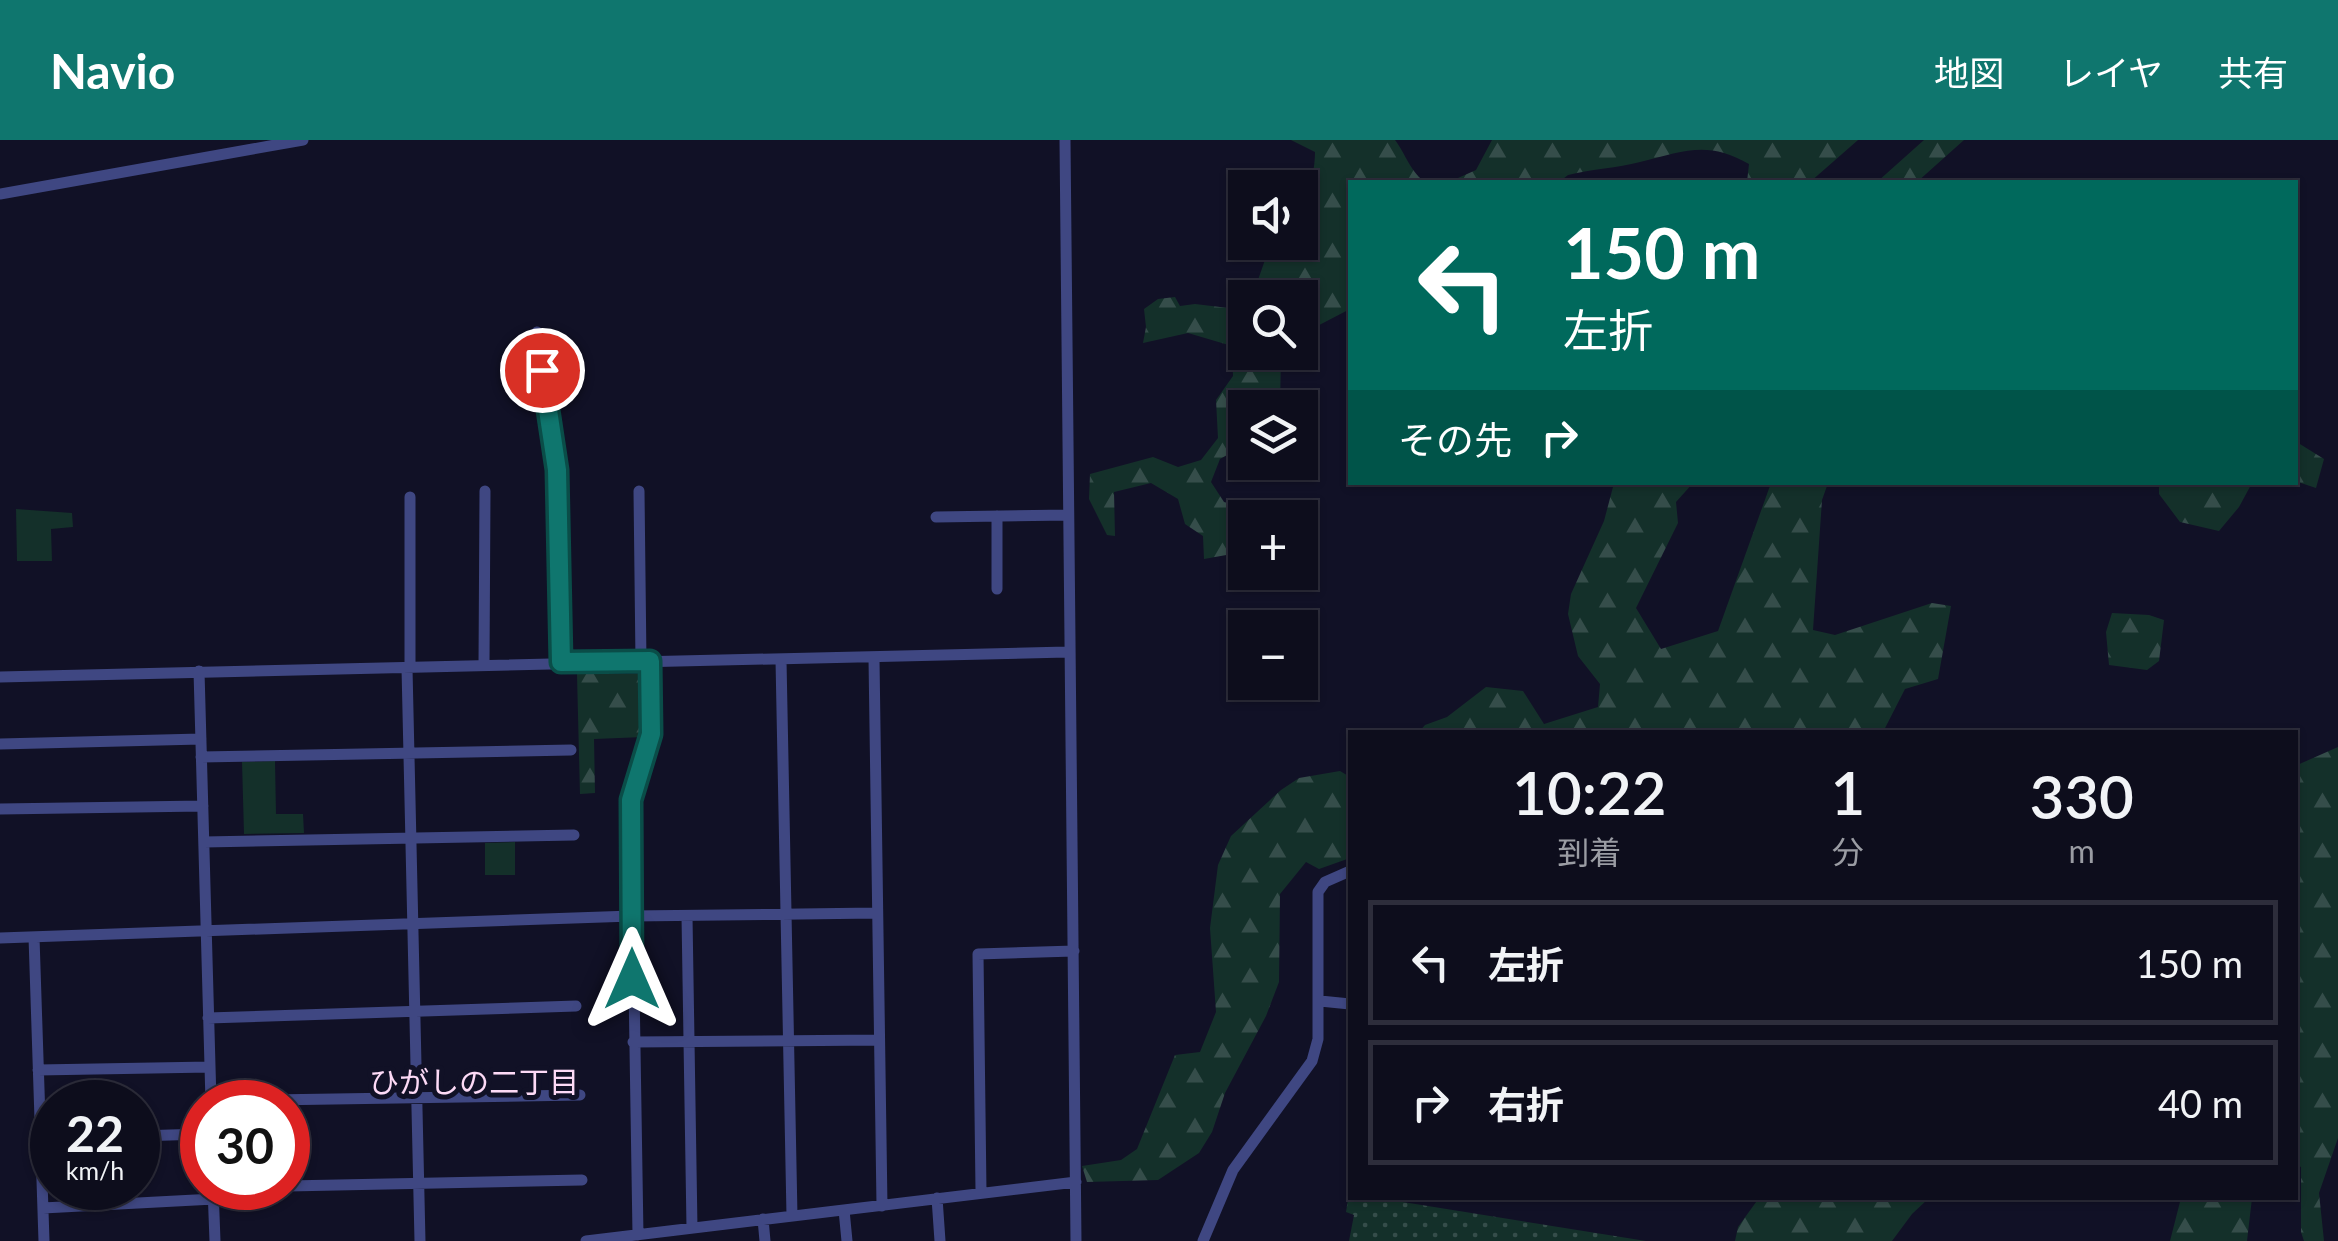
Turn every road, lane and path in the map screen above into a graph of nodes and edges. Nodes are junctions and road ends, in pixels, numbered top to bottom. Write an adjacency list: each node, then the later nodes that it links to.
1 (303, 140): 3 (street)
2 (1065, 140): 8 (street)
3 (0, 194)
4 (536, 332): 16 (street)
5 (485, 491): 17 (street)
6 (639, 492): 15 (street)
7 (410, 496): 18 (street)
8 (1068, 515): 9 (street); 12 (street)
9 (997, 516): 10 (street); 11 (street)
10 (936, 517)
11 (997, 589)
12 (1067, 652): 13 (street); 40 (street)
13 (874, 659): 14 (street); 32 (street)
14 (781, 660): 15 (street); 33 (street)
15 (646, 661): 16 (street); 34 (street)
16 (561, 662): 17 (street)
17 (484, 665): 18 (street)
18 (409, 668): 19 (street); 24 (street)
19 (200, 671): 20 (street); 21 (street)
20 (0, 677)
21 (201, 739): 22 (street); 25 (street)
22 (0, 744)
23 (571, 750): 24 (street)
24 (409, 753): 25 (street); 29 (street)
25 (202, 756): 26 (street)
26 (203, 806): 27 (street); 30 (street)
27 (0, 809)
28 (574, 835): 29 (street)
29 (411, 838): 30 (street); 36 (street)
30 (204, 842): 37 (street)
31 (1348, 873): 41 (street)
32 (876, 913): 33 (street); 46 (street)
33 (786, 914): 35 (street); 47 (street)
34 (632, 916): 35 (street); 36 (street); 48 (street)
35 (687, 916): 49 (street)
36 (413, 925): 37 (street); 44 (street)
37 (206, 931): 39 (street); 45 (street)
38 (0, 938): 39 (street)
39 (34, 938): 51 (street)
40 (1074, 951): 58 (street); 61 (street)
41 (1320, 1001): 42 (street); 79 (street)
42 (1348, 1004)
43 (576, 1006): 44 (street)
44 (415, 1014): 45 (street); 55 (street)
45 (208, 1018): 50 (street)
46 (879, 1040): 47 (street); 63 (street)
47 (788, 1041): 49 (street); 67 (street)
48 (633, 1042): 49 (street); 70 (street)
49 (689, 1042): 69 (street)
50 (210, 1067): 51 (street); 53 (street)
51 (38, 1070): 52 (street)
52 (39, 1080)
53 (210, 1080)
54 (580, 1095): 55 (street)
55 (417, 1099): 56 (street); 59 (street)
56 (310, 1101)
57 (582, 1180): 59 (street)
58 (1076, 1182): 61 (street); 78 (street)
59 (419, 1185): 60 (street); 73 (street)
60 (310, 1186)
61 (981, 1191): 62 (street)
62 (937, 1198): 63 (street); 77 (street)
63 (882, 1206): 66 (street)
64 (42, 1210): 71 (street)
65 (214, 1210): 72 (street)
66 (844, 1210): 67 (street); 76 (street)
67 (792, 1216): 68 (street)
68 (764, 1219): 69 (street); 75 (street)
69 (692, 1228): 70 (street)
70 (638, 1235): 74 (street)
71 (44, 1241)
72 (215, 1241)
73 (420, 1241)
74 (586, 1241)
75 (765, 1241)
76 (846, 1241)
77 (940, 1241)
78 (1076, 1241)
79 (1203, 1241)

